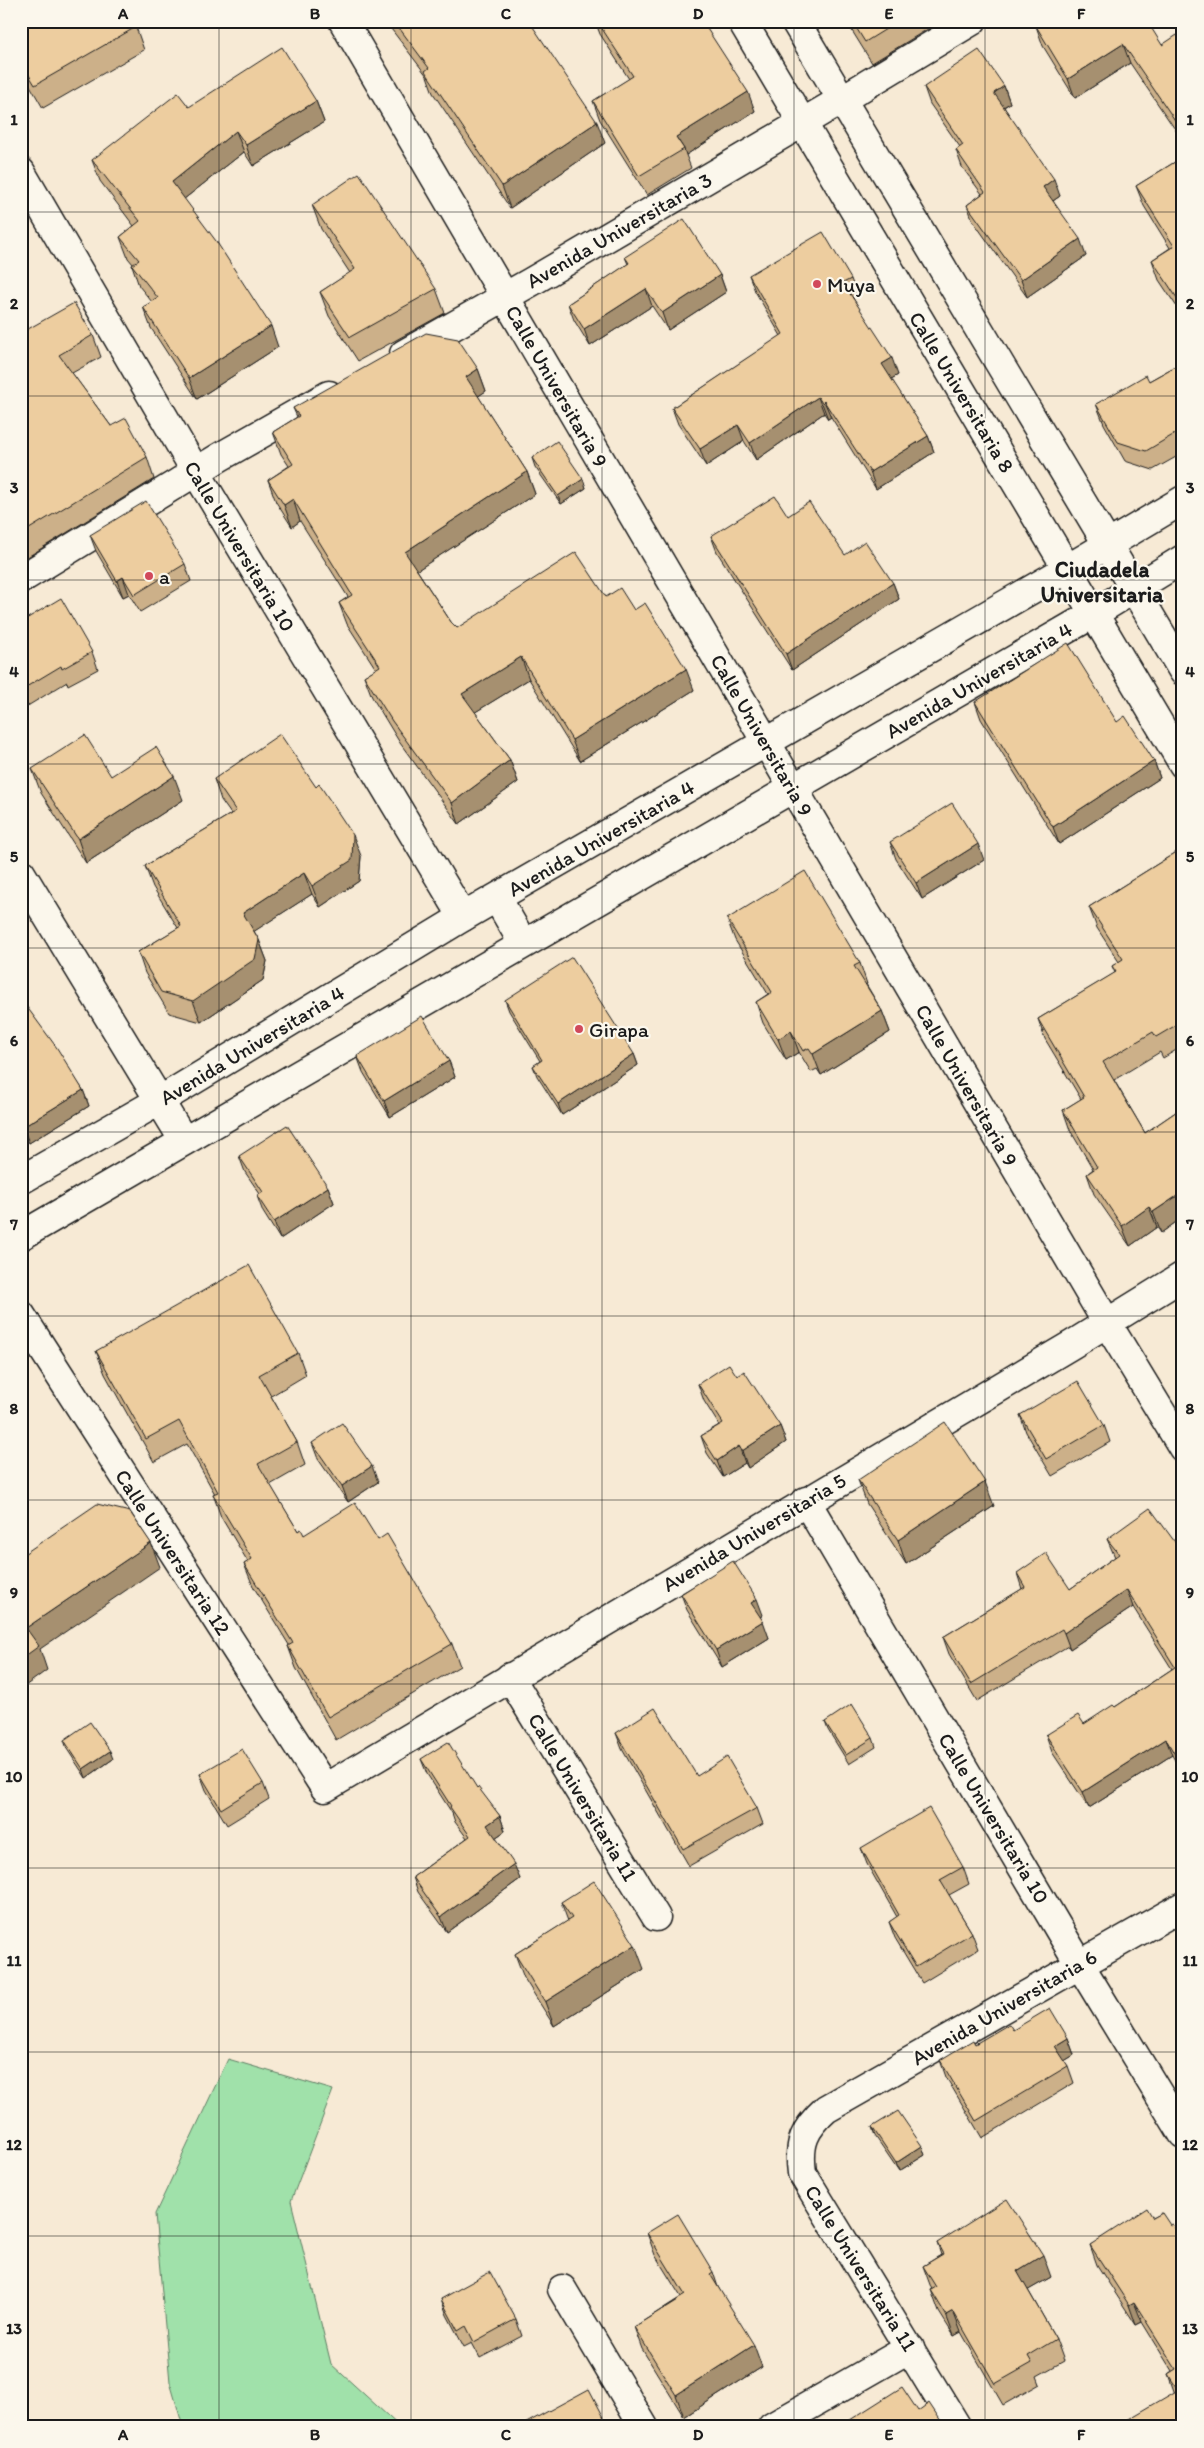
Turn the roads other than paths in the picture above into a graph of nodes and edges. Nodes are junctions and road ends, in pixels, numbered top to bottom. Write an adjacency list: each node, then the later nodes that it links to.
1 (343, 21): 8 (street, Calle Universitaria 9)
2 (742, 21): 6 (street, Calle Universitaria 8)
3 (795, 21): 5 (street)
4 (972, 21): 5 (street)
5 (841, 100): 6 (street, Avenida Universitaria 3); 13 (street)
6 (802, 123): 8 (street, Avenida Universitaria 3); 15 (street, Calle Universitaria 8)
7 (21, 172): 11 (street, Calle Universitaria 10)
8 (504, 297): 9 (street, Avenida Universitaria 3); 20 (street, Calle Universitaria 9)
9 (380, 367)
10 (355, 381): 11 (street)
11 (196, 472): 16 (street); 25 (street, Calle Universitaria 10)
12 (1183, 500): 13 (street, Avenida Universitaria 4)
13 (1108, 545): 15 (street, Avenida Universitaria 4); 17 (street)
14 (1183, 558): 17 (street, Avenida Universitaria 4)
15 (1067, 570): 18 (street, Calle Universitaria 8); 20 (street, Avenida Universitaria 4)
16 (21, 579)
17 (1134, 590): 18 (street, Avenida Universitaria 4); 19 (street)
18 (1093, 614): 21 (street, Calle Universitaria 8); 22 (street, Avenida Universitaria 4)
19 (1183, 670)
20 (766, 742): 22 (street, Calle Universitaria 9); 24 (street, Avenida Universitaria 4)
21 (1183, 764)
22 (793, 789): 26 (street, Avenida Universitaria 4); 33 (street, Calle Universitaria 9)
23 (21, 873): 27 (street)
24 (497, 898): 25 (street, Avenida Universitaria 4); 26 (street)
25 (464, 917): 27 (street, Avenida Universitaria 4)
26 (524, 943): 28 (street, Avenida Universitaria 4)
27 (159, 1101): 28 (street); 29 (street, Avenida Universitaria 4)
28 (184, 1141): 30 (street, Avenida Universitaria 4)
29 (21, 1180)
30 (21, 1236)
31 (1183, 1276): 33 (street, Avenida Universitaria 5)
32 (21, 1315): 37 (street, Calle Universitaria 12)
33 (1107, 1323): 34 (street, Calle Universitaria 9); 35 (street, Avenida Universitaria 5)
34 (1183, 1448)
35 (806, 1501): 36 (street, Avenida Universitaria 5); 40 (street, Calle Universitaria 10)
36 (510, 1677): 37 (street, Avenida Universitaria 5); 39 (street, Calle Universitaria 11)
37 (325, 1788)
38 (1183, 1906): 40 (street, Avenida Universitaria 6)
39 (656, 1917)
40 (1080, 1965): 41 (street, Avenida Universitaria 6); 42 (street, Calle Universitaria 10)
41 (826, 2109): 44 (street, Calle Universitaria 11)
42 (1183, 2134)
43 (562, 2289): 45 (street)
44 (910, 2348): 46 (street); 47 (street, Calle Universitaria 11)
45 (644, 2427)
46 (772, 2427)
47 (957, 2427)

